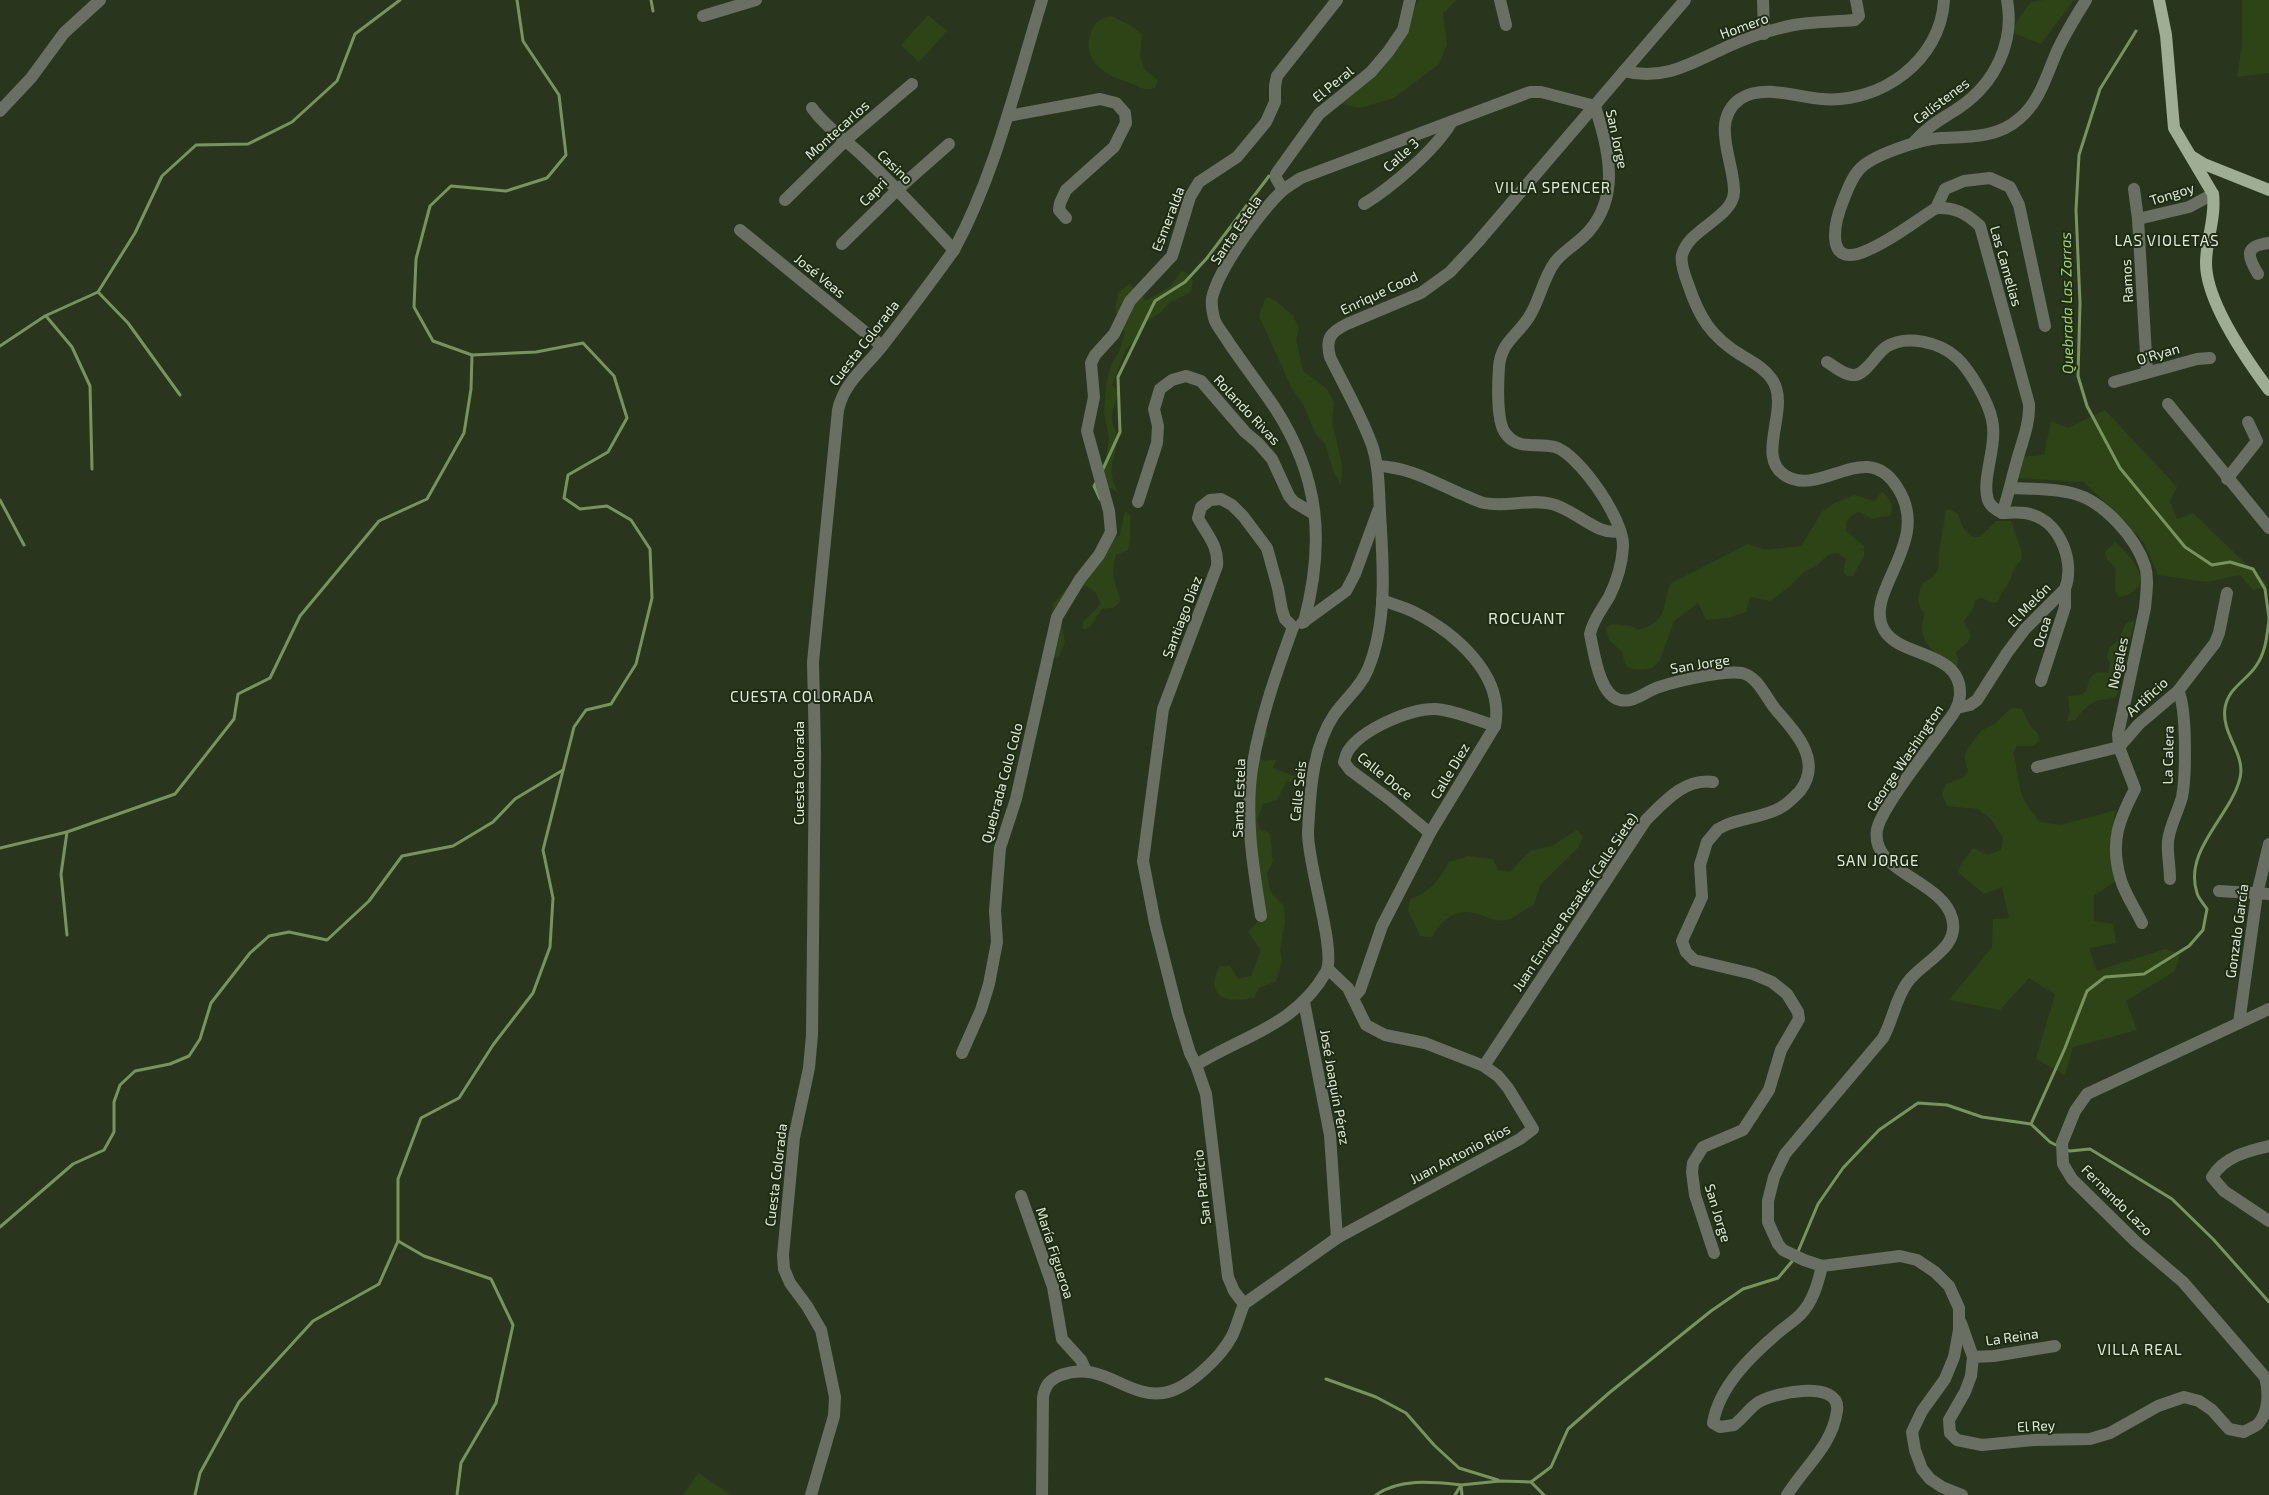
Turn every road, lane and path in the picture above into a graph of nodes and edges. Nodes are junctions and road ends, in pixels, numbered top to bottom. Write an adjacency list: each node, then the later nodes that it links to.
1 (100, 0): 21 (street)
2 (756, 0): 14 (street)
3 (1042, 0): 22 (street, Cuesta Colorada)
4 (1337, 0): 63 (street, Esmeralda)
5 (1410, 0): 30 (street, El Peral)
6 (1500, 0): 15 (street)
7 (1685, 0): 17 (street, Enrique Cood)
8 (1763, 0): 16 (street)
9 (1856, 0): 16 (street, Homero)
10 (1944, 0): 70 (street, George Washington)
11 (2007, 0): 25 (street, Calístenes)
12 (2086, 0): 25 (street)
13 (2159, 0): 27 (main road)
14 (703, 16)
15 (1506, 25)
16 (1764, 34): 17 (street, Homero)
17 (1624, 71): 19 (street, Enrique Cood)
18 (912, 84): 24 (street, Montecarlos)
19 (1595, 106): 23 (street, Santa Estela); 54 (street, Enrique Cood); 62 (street, San Jorge)
20 (812, 108): 24 (street, Casino)
21 (0, 111)
22 (1008, 116): 36 (street); 41 (street, Cuesta Colorada)
23 (1451, 123): 30 (street, Santa Estela); 34 (street, Calle 3)
24 (846, 140): 28 (street, Casino); 33 (street, Montecarlos)
25 (1914, 142): 35 (street)
26 (949, 144): 28 (street, Capri)
27 (2189, 155): 31 (main road); 32 (main road)
28 (898, 189): 40 (street, Capri); 41 (street, Casino)
29 (2134, 189): 37 (street, Ramos)
30 (1283, 190): 60 (street, Santa Estela)
31 (2269, 190)
32 (2213, 194): 37 (street, Tongoy); 47 (main road)
33 (785, 200)
34 (1364, 204)
35 (1936, 208): 43 (street); 56 (street, Las Camelias)
36 (1066, 218)
37 (2138, 219): 48 (street, Ramos)
38 (740, 230): 44 (street, José Veas)
39 (2269, 242): 42 (street)
40 (842, 244)
41 (954, 250): 44 (street, Cuesta Colorada)
42 (2258, 274)
43 (2045, 326)
44 (882, 346): 102 (street, Cuesta Colorada)
45 (2210, 358): 48 (street, O'Ryan)
46 (1827, 362): 59 (street)
47 (2255, 371): 50 (main road); 51 (street)
48 (2147, 372): 49 (street, O'Ryan)
49 (2114, 382)
50 (2269, 390)
51 (2269, 400)
52 (2168, 404): 55 (street)
53 (2248, 422): 55 (street)
54 (1377, 466): 58 (street, Calle Seis); 62 (street)
55 (2227, 479): 61 (street)
56 (2010, 488): 59 (street, Las Camelias); 72 (street, Nogales)
57 (1138, 502): 60 (street, Rolando Rivas)
58 (1380, 506): 66 (street, Calle Seis); 67 (street)
59 (2002, 513): 64 (street, El Melón)
60 (1314, 514): 67 (street, Santa Estela)
61 (2269, 528)
62 (1620, 531): 94 (street, San Jorge)
63 (1110, 532): 87 (street, Quebrada Colo Colo)
64 (2065, 589): 68 (street, Ocoa); 70 (street, El Melón)
65 (2226, 593): 69 (street, Artificio)
66 (1382, 600): 71 (street); 82 (street, Calle Seis)
67 (1299, 624): 80 (street, Santa Estela); 88 (street, Santiago Díaz)
68 (2041, 682)
69 (2178, 690): 72 (street, Artificio); 77 (street, La Calera)
70 (1957, 708): 95 (street, George Washington)
71 (1496, 726): 75 (street, Calle Diez); 75 (street, Calle Doce)
72 (2119, 748): 73 (street); 81 (street, Nogales)
73 (2037, 767)
74 (1713, 782): 89 (street, Juan Enrique Rosales (Calle Siete))
75 (1430, 833): 83 (street, Calle Diez)
76 (2269, 844): 79 (street, Gonzalo García)
77 (2170, 879)
78 (2219, 891): 79 (street)
79 (2263, 894): 86 (street, Gonzalo García)
80 (1261, 916)
81 (2142, 923)
82 (1328, 969): 83 (street, Juan Antonio Ríos); 84 (street)
83 (1353, 998): 89 (street, Juan Antonio Ríos)
84 (1304, 1002): 88 (street); 93 (street, José Joaquín Pérez)
85 (2269, 1008): 86 (street, Fernando Lazo)
86 (2239, 1023): 101 (street, Fernando Lazo)
87 (962, 1053)
88 (1196, 1064): 96 (street, San Patricio)
89 (1484, 1066): 93 (street, Juan Antonio Ríos)
90 (2269, 1146): 92 (street)
91 (1021, 1196): 100 (street, María Figueroa)
92 (2269, 1221)
93 (1337, 1238): 96 (street, Juan Antonio Ríos)
94 (1714, 1252)
95 (1822, 1266): 97 (street, George Washington); 104 (street)
96 (1244, 1304): 100 (street)
97 (1959, 1318): 99 (street, El Rey); 105 (street)
98 (2055, 1346): 99 (street, La Reina)
99 (1973, 1357): 101 (street, El Rey)
100 (1086, 1371): 103 (street)
101 (2229, 1429)
102 (811, 1495)
103 (1042, 1495)
104 (1787, 1495)
105 (1962, 1495)

